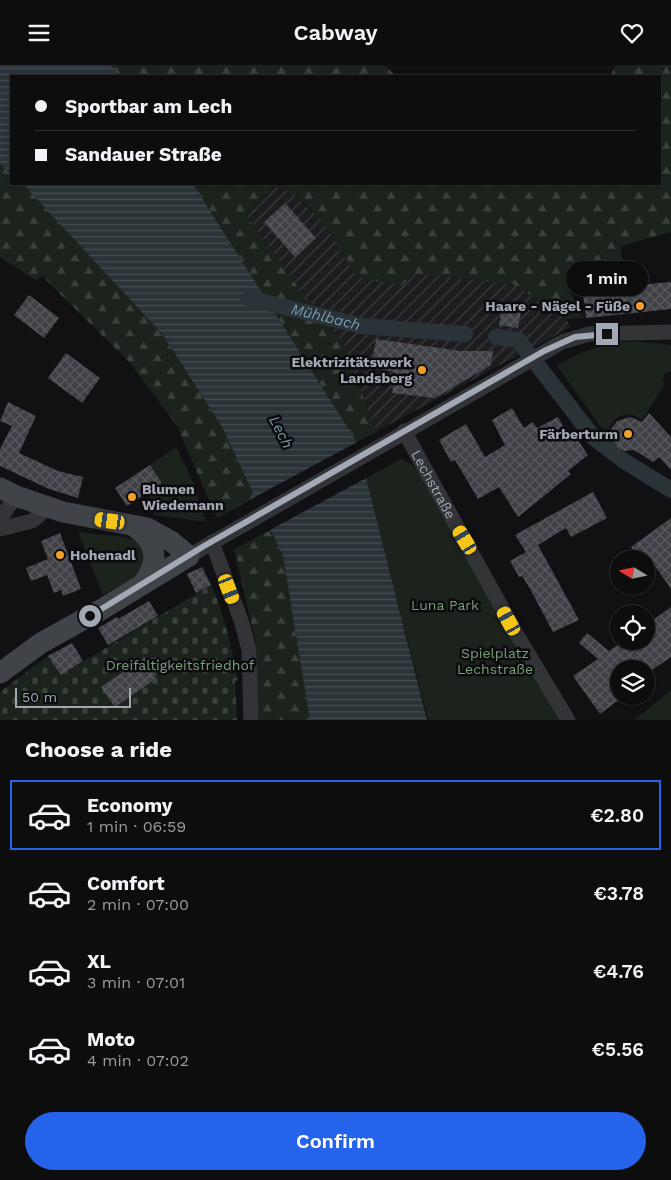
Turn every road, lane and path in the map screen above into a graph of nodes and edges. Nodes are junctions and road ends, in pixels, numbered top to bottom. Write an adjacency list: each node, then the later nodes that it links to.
1 (668, 333): 2 (street)
2 (404, 431): 8 (street); 13 (street, Lechstraße)
3 (8, 492): 4 (street); 5 (street)
4 (48, 507): 6 (street); 7 (street)
5 (0, 519)
6 (132, 525): 9 (street); 10 (street)
7 (0, 529)
8 (212, 542): 9 (street); 12 (street)
9 (189, 556): 10 (street)
10 (142, 585): 11 (street)
11 (0, 673)
12 (251, 720)
13 (568, 720)

